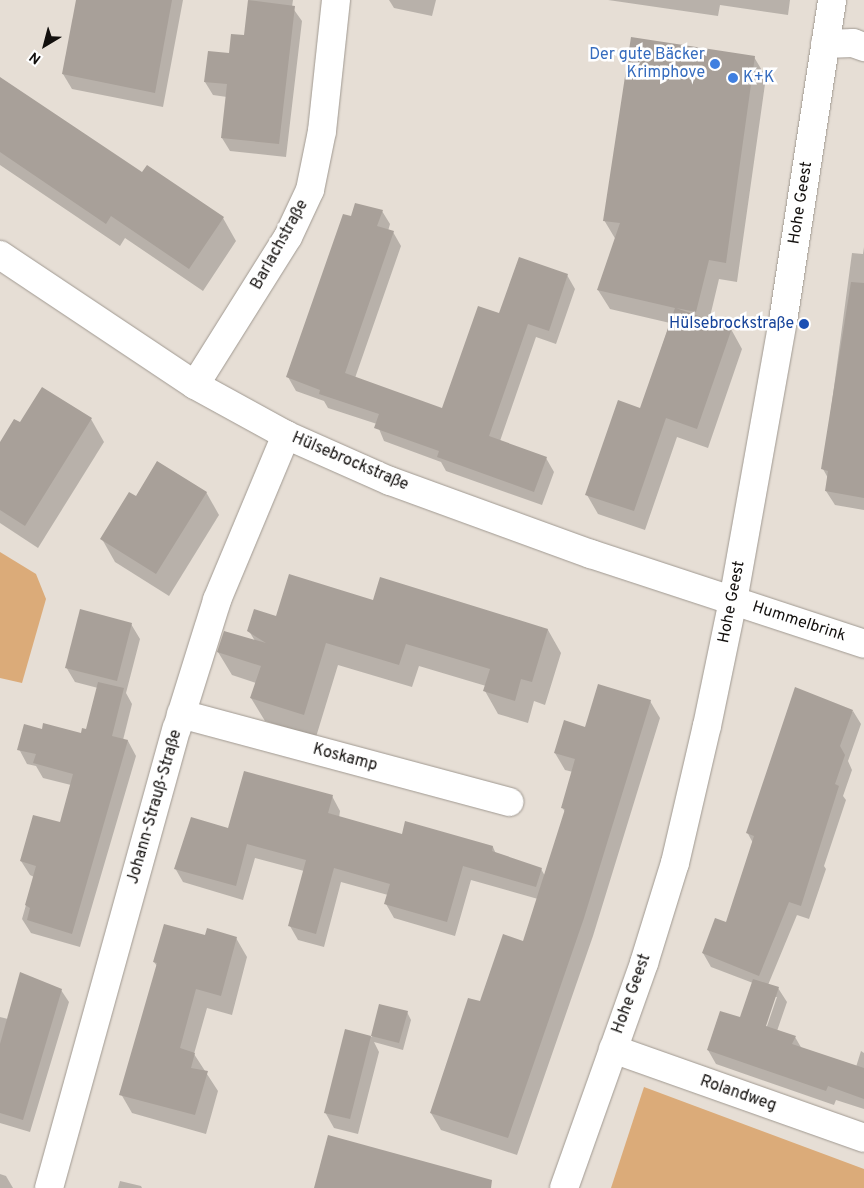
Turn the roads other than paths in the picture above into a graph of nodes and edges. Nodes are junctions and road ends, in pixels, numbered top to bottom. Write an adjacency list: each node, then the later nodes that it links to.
1 (336, 0): 6 (street, Barlachstraße)
2 (832, 0): 3 (street, Hohe Geest)
3 (826, 44): 4 (street); 8 (street, Hohe Geest)
4 (864, 47)
5 (0, 255): 6 (street, Hülsebrockstraße)
6 (195, 385): 7 (street, Hülsebrockstraße)
7 (286, 435): 8 (street, Hülsebrockstraße); 10 (street, Johann-Strauß-Straße)
8 (733, 601): 9 (street, Hummelbrink); 12 (street, Hohe Geest)
9 (864, 644)
10 (181, 714): 11 (street, Koskamp); 14 (street, Johann-Strauß-Straße)
11 (509, 802)
12 (613, 1049): 13 (street, Rolandweg); 15 (street, Hohe Geest)
13 (864, 1138)
14 (49, 1188)
15 (564, 1188)

